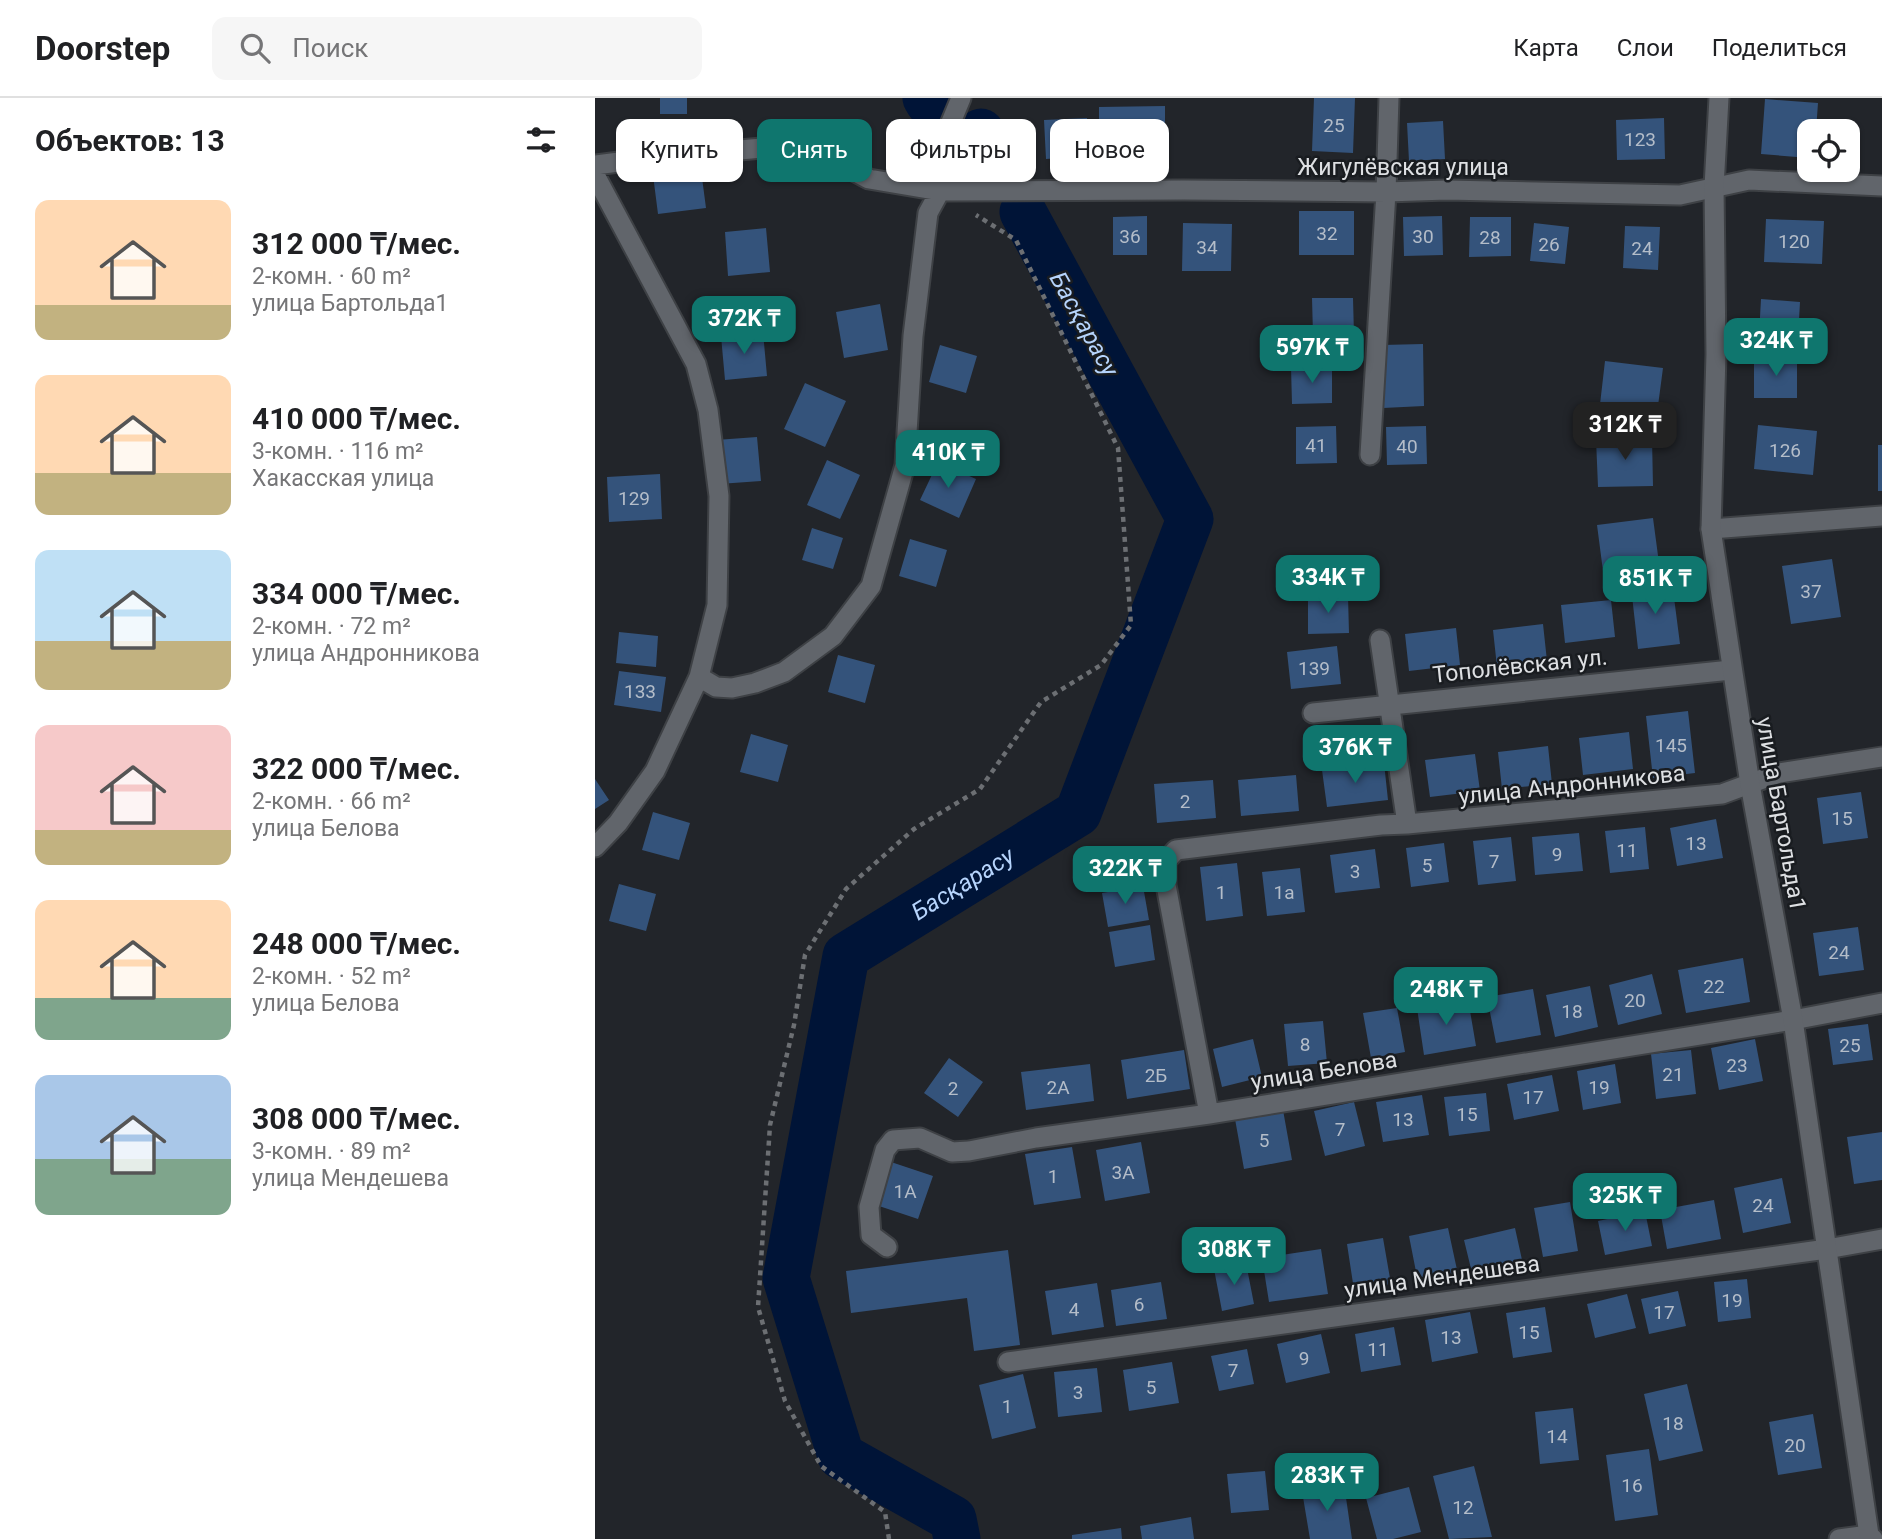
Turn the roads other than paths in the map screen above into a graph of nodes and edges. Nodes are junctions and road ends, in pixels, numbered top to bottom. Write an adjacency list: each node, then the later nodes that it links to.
1 (961, 98): 8 (street)
2 (1389, 98): 9 (street)
3 (1719, 98): 7 (street, улица Бартольда1)
4 (595, 165): 8 (street, Жигулёвская улица)
5 (595, 175): 15 (street)
6 (1882, 186): 7 (street, Жигулёвская улица)
7 (1714, 187): 9 (street, Жигулёвская улица); 12 (street, улица Бартольда1)
8 (940, 191): 9 (street, Жигулёвская улица); 15 (street)
9 (1386, 192): 10 (street)
10 (1370, 455)
11 (1882, 516): 12 (street)
12 (1711, 529): 14 (street, улица Бартольда1)
13 (1380, 640): 16 (street)
14 (1731, 670): 16 (street, Тополёвская ул.); 19 (street, улица Бартольда1)
15 (699, 677): 21 (street)
16 (1390, 703): 17 (street, Тополёвская ул.); 20 (street)
17 (1313, 713)
18 (1882, 757): 19 (street, улица Андронникова)
19 (1751, 785): 20 (street, улица Андронникова); 23 (street, улица Бартольда1)
20 (1407, 824): 24 (street, улица Андронникова)
21 (595, 847)
22 (1882, 1003): 23 (street, улица Белова)
23 (1793, 1020): 24 (street, улица Белова); 27 (street, улица Бартольда1)
24 (1209, 1114): 26 (street, улица Белова)
25 (1882, 1239): 27 (street, улица Мендешева)
26 (887, 1247)
27 (1827, 1249): 28 (street, улица Мендешева); 29 (street, улица Бартольда1)
28 (1008, 1362)
29 (1871, 1537): 30 (street)
30 (1839, 1539)

